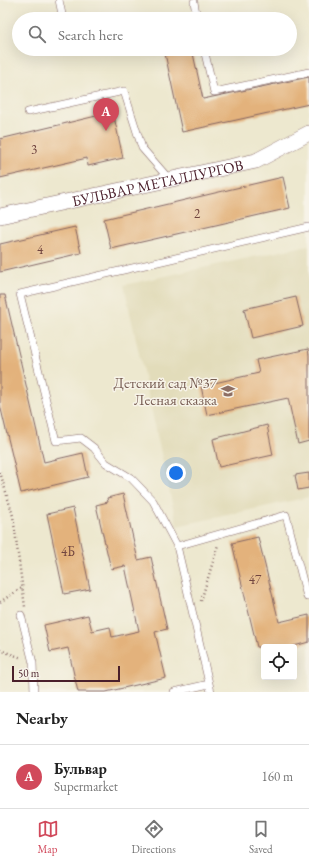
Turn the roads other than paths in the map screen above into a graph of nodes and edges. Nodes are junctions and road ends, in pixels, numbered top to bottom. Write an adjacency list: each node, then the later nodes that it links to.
1 (59, 0): 3 (lane)
2 (194, 2): 4 (lane)
3 (62, 12)
4 (196, 12)
5 (206, 56): 6 (lane)
6 (309, 72)
7 (28, 112): 9 (lane)
8 (309, 133): 9 (street, БУЛЬВАР МЕТАЛЛУРГОВ)
9 (169, 179): 10 (street, БУЛЬВАР МЕТАЛЛУРГОВ)
10 (0, 216)
11 (309, 227): 12 (lane)
12 (177, 546): 13 (lane); 15 (lane)
13 (309, 596)
14 (23, 612): 16 (lane)
15 (209, 684): 17 (lane); 18 (lane)
16 (34, 692)
17 (174, 692)
18 (211, 692)

